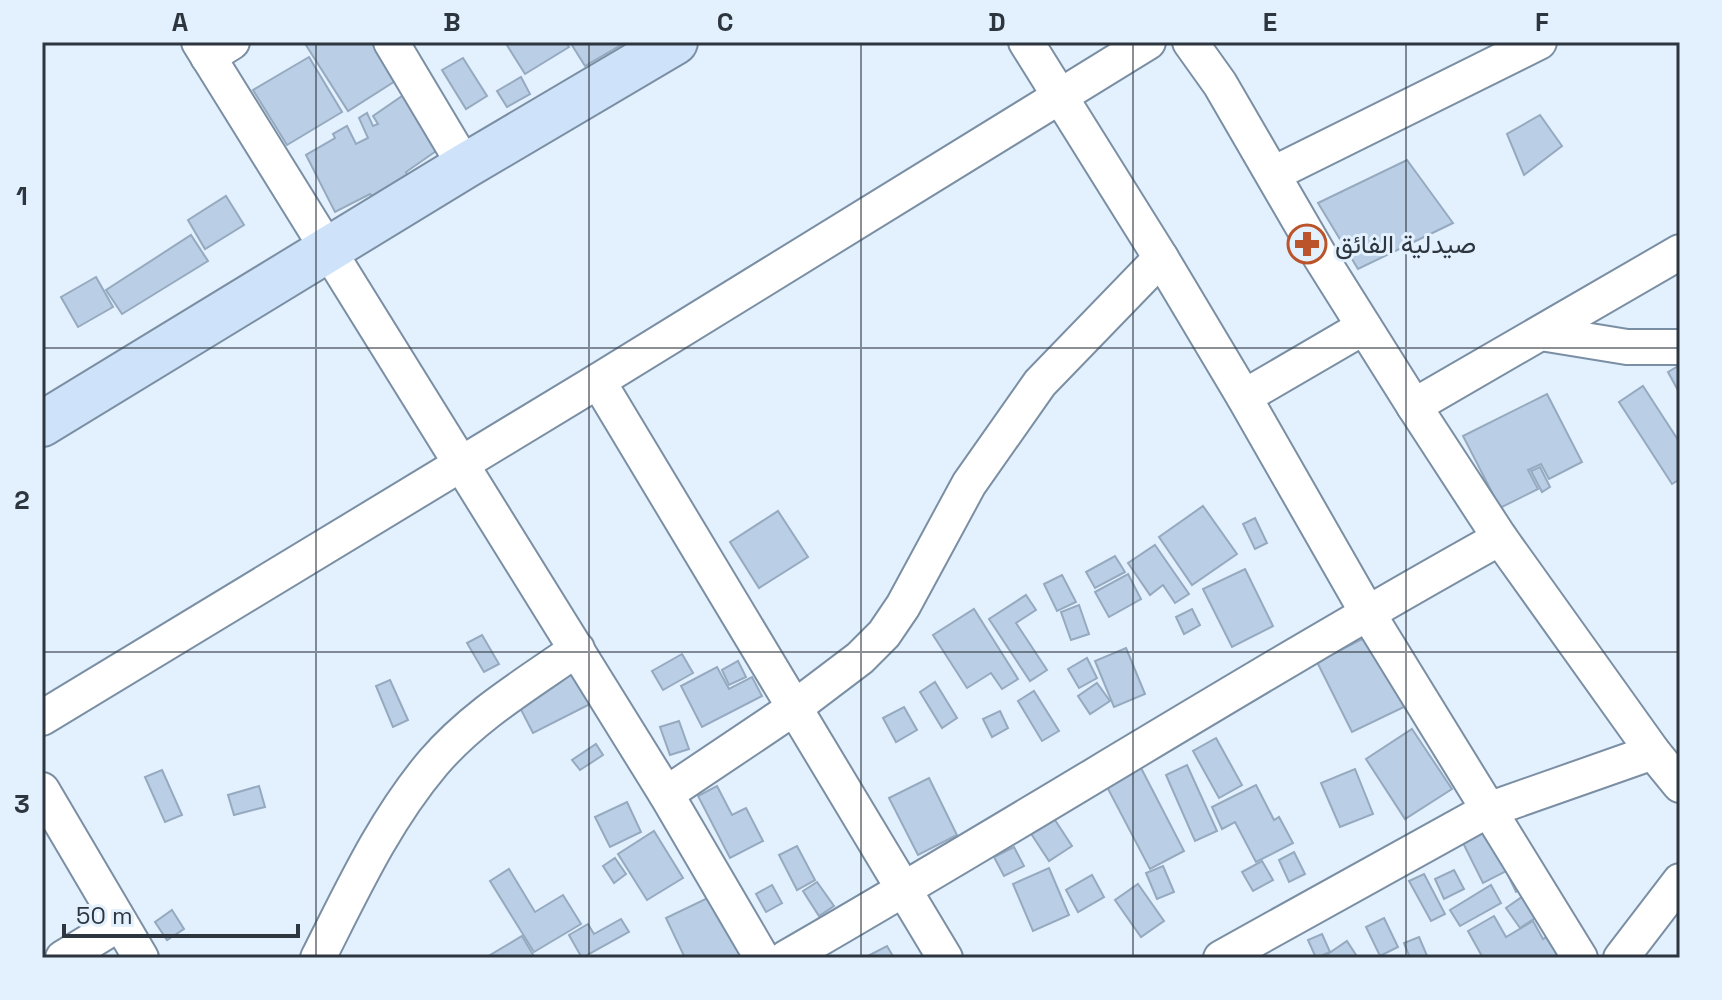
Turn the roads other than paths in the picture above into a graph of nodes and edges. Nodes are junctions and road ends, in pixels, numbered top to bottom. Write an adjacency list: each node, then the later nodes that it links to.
1 (391, 42): 9 (street)
2 (675, 42): 9 (street)
3 (1026, 42): 8 (street)
4 (1148, 42): 8 (street)
5 (1190, 42): 10 (street)
6 (1539, 42): 10 (street)
7 (213, 47): 11 (street)
8 (1059, 97): 13 (street); 17 (street)
9 (465, 166): 11 (street)
10 (1273, 174): 14 (street)
11 (329, 250): 20 (street); 21 (street)
12 (1680, 252): 15 (street)
13 (1161, 258): 18 (street); 25 (street)
14 (1364, 327): 18 (street); 19 (street)
15 (1541, 333): 16 (street); 19 (street)
16 (1680, 347)
17 (598, 381): 21 (street); 25 (street)
18 (1244, 397): 23 (street)
19 (1414, 406): 22 (street)
20 (42, 424)
21 (461, 463): 24 (street); 26 (street)
22 (1500, 538): 23 (street); 27 (street)
23 (1367, 612): 31 (street); 33 (street)
24 (577, 649): 30 (street); 37 (street)
25 (794, 708): 30 (street); 33 (street)
26 (42, 718)
27 (1653, 752): 28 (street); 31 (street)
28 (1680, 785)
29 (42, 790): 34 (street)
30 (666, 794): 38 (street)
31 (1488, 810): 41 (street); 42 (street)
32 (1680, 881): 43 (street)
33 (905, 890): 39 (street); 40 (street)
34 (120, 923): 35 (street); 36 (street)
35 (63, 958)
36 (141, 958)
37 (318, 958)
38 (762, 958)
39 (786, 958)
40 (945, 958)
41 (1221, 958)
42 (1580, 958)
43 (1621, 958)

